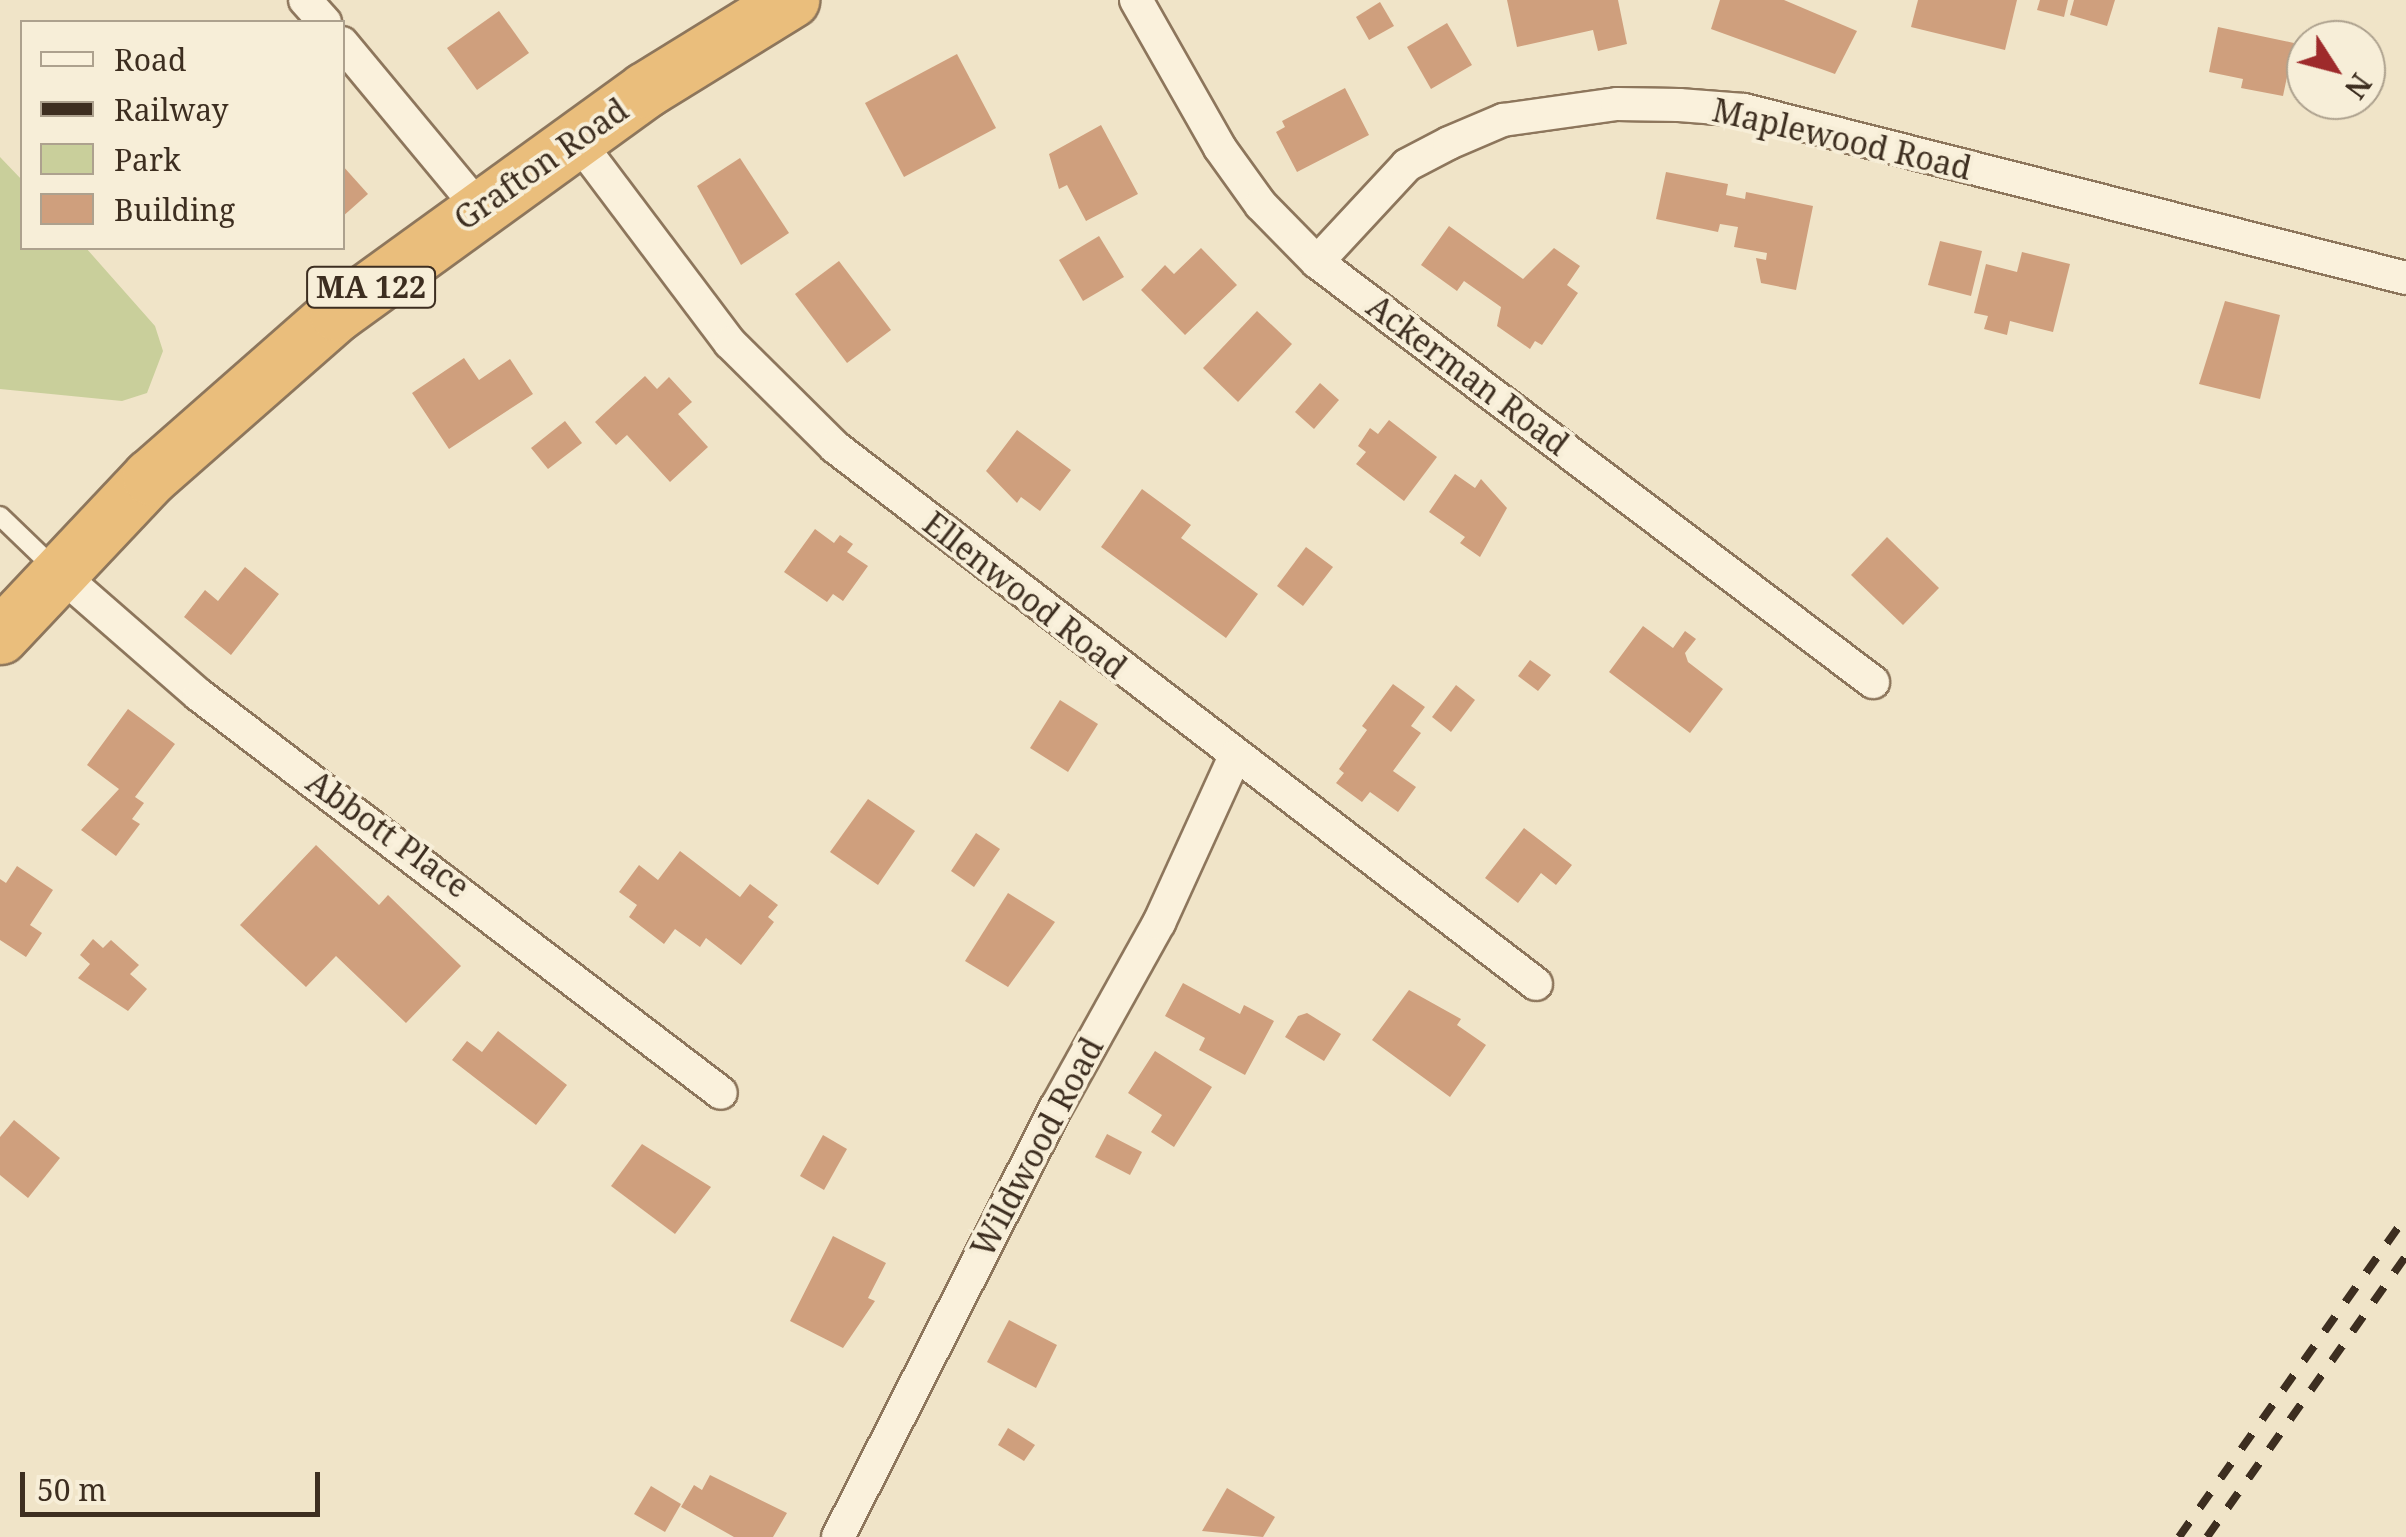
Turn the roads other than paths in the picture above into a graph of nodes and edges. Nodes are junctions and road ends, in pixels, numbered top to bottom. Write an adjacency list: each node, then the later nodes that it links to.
1 (305, 0): 4 (street)
2 (791, 0): 6 (highway, Grafton Road / MA 122)
3 (1136, 0): 8 (street, Ackerman Road)
4 (323, 20)
5 (345, 47): 7 (street)
6 (576, 140): 7 (highway, Grafton Road / MA 122); 14 (street, Ellenwood Road)
7 (478, 207): 11 (highway, Grafton Road / MA 122)
8 (1318, 262): 9 (street, Maplewood Road); 13 (street, Ackerman Road)
9 (2406, 278)
10 (0, 516): 11 (lane)
11 (58, 572): 12 (highway, Grafton Road / MA 122); 16 (street, Abbott Place)
12 (0, 636)
13 (1874, 682)
14 (1234, 756): 15 (street, Ellenwood Road); 17 (street, Wildwood Road)
15 (1536, 984)
16 (721, 1092)
17 (838, 1537)

